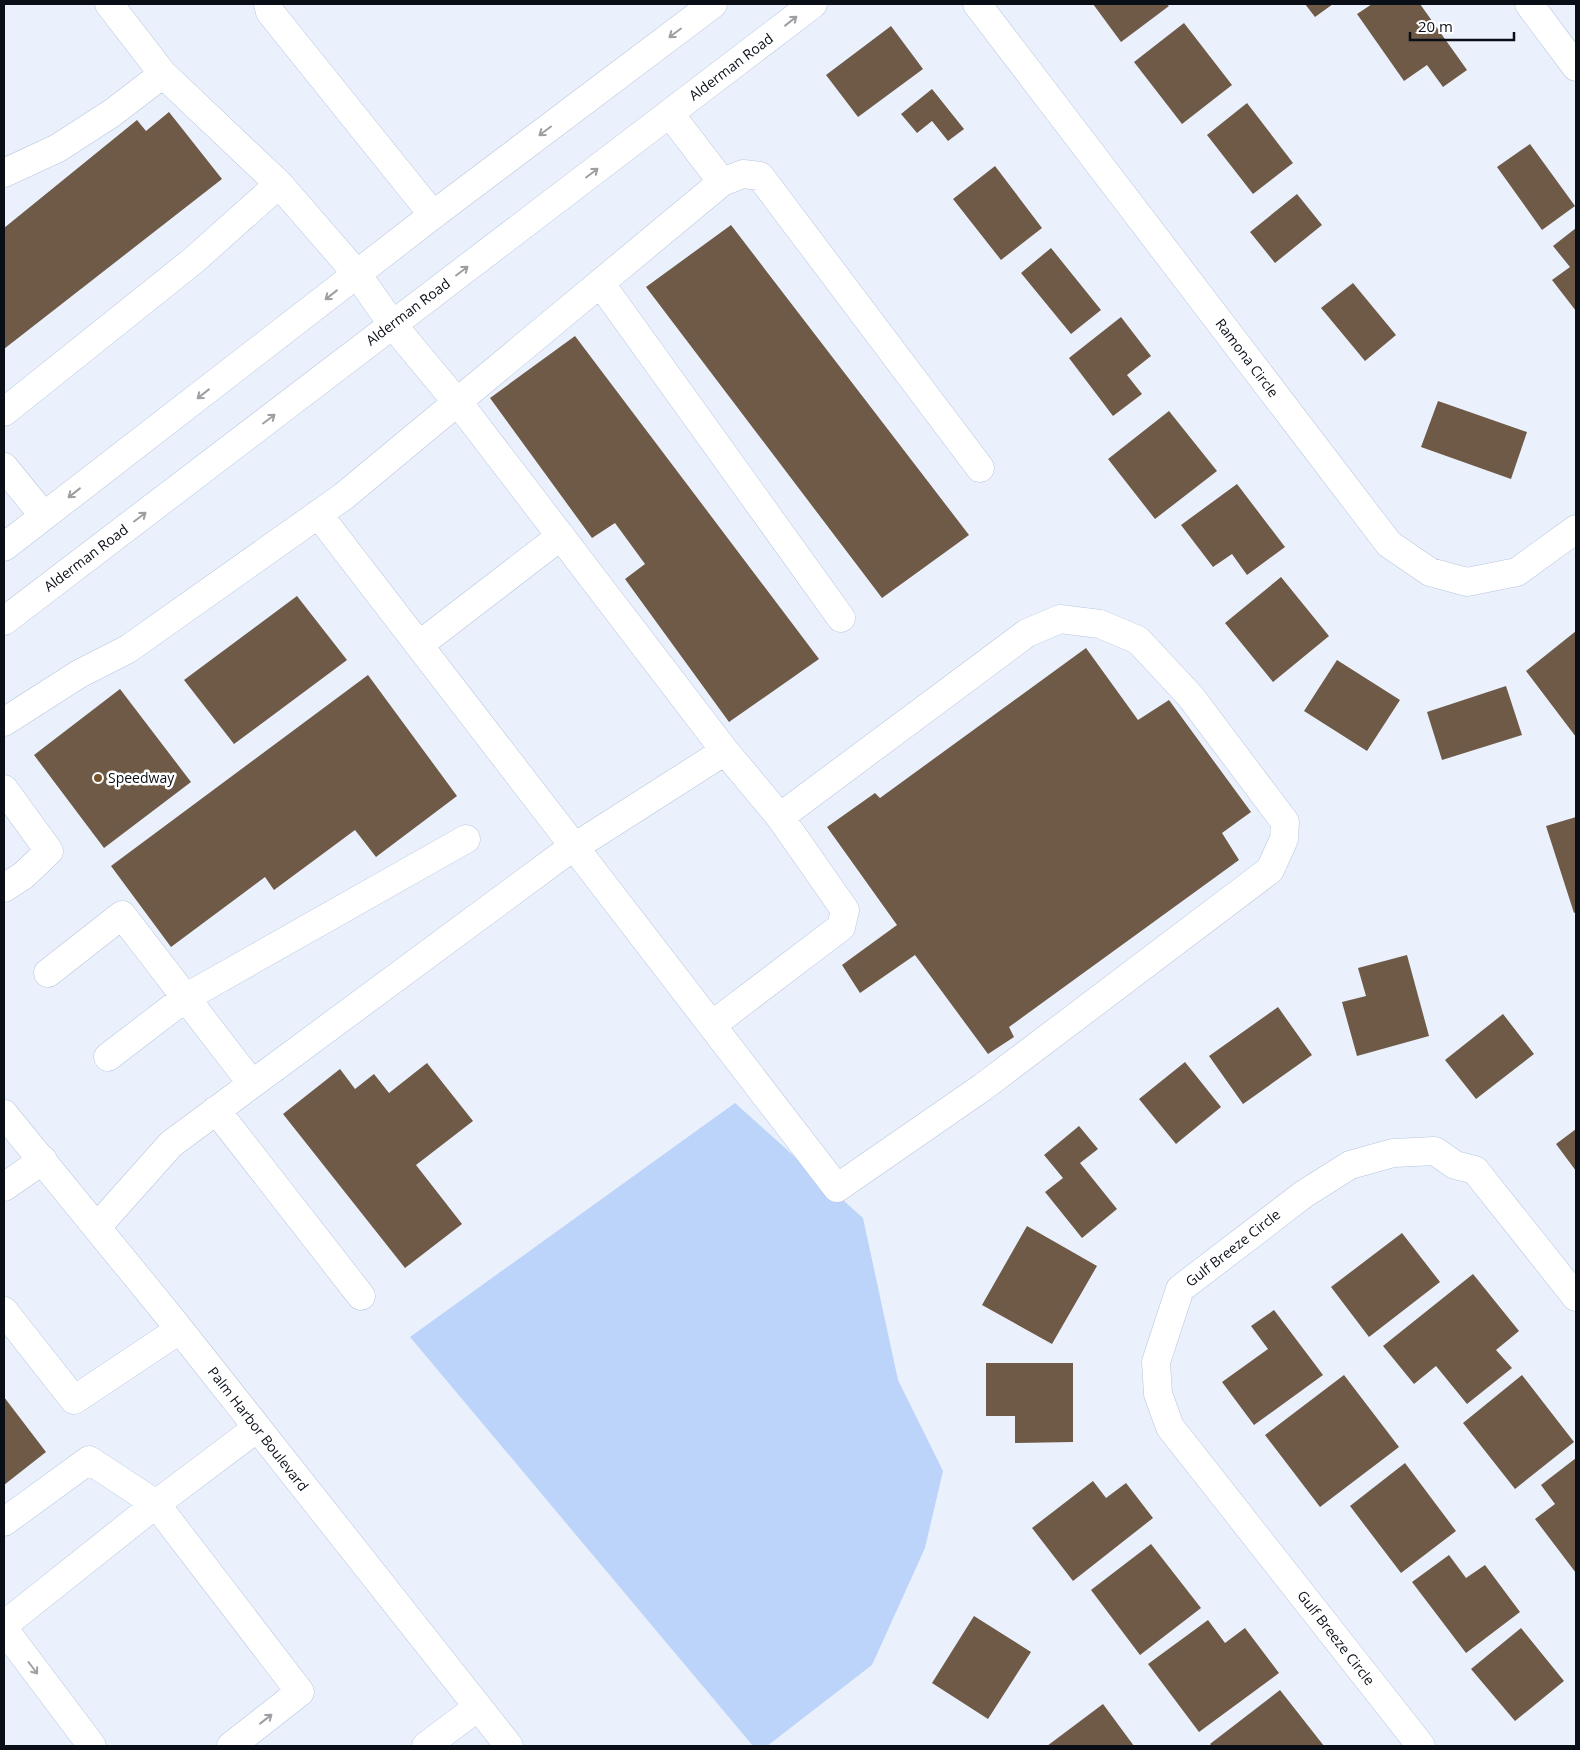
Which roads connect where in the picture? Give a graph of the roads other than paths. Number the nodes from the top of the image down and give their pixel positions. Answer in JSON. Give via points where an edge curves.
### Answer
{"nodes":[{"id":1,"x":109,"y":4,"type":"edge"},
{"id":2,"x":268,"y":4,"type":"edge"},
{"id":3,"x":714,"y":4,"type":"edge"},
{"id":4,"x":813,"y":4,"type":"edge"},
{"id":5,"x":977,"y":4,"type":"edge"},
{"id":6,"x":1528,"y":4,"type":"edge"},
{"id":7,"x":1576,"y":67,"type":"edge"},
{"id":8,"x":163,"y":74,"type":"junction"},
{"id":9,"x":670,"y":114,"type":"junction"},
{"id":10,"x":4,"y":173,"type":"edge"},
{"id":11,"x":722,"y":182,"type":"junction"},
{"id":12,"x":279,"y":184,"type":"junction"},
{"id":13,"x":433,"y":215,"type":"junction"},
{"id":14,"x":357,"y":274,"type":"junction"},
{"id":15,"x":600,"y":284,"type":"junction"},
{"id":16,"x":392,"y":324,"type":"junction"},
{"id":17,"x":457,"y":403,"type":"junction"},
{"id":18,"x":4,"y":412,"type":"edge"},
{"id":19,"x":4,"y":467,"type":"edge"},
{"id":20,"x":980,"y":468,"type":"dead end"},
{"id":21,"x":318,"y":514,"type":"junction"},
{"id":22,"x":44,"y":516,"type":"junction"},
{"id":23,"x":1576,"y":529,"type":"edge"},
{"id":24,"x":561,"y":536,"type":"junction"},
{"id":25,"x":4,"y":547,"type":"edge"},
{"id":26,"x":841,"y":618,"type":"dead end"},
{"id":27,"x":4,"y":621,"type":"edge"},
{"id":28,"x":419,"y":644,"type":"junction"},
{"id":29,"x":4,"y":722,"type":"edge"},
{"id":30,"x":726,"y":751,"type":"junction"},
{"id":31,"x":4,"y":789,"type":"edge"},
{"id":32,"x":780,"y":817,"type":"junction"},
{"id":33,"x":466,"y":839,"type":"dead end"},
{"id":34,"x":575,"y":847,"type":"junction"},
{"id":35,"x":4,"y":888,"type":"edge"},
{"id":36,"x":48,"y":973,"type":"dead end"},
{"id":37,"x":185,"y":998,"type":"junction"},
{"id":38,"x":712,"y":1025,"type":"junction"},
{"id":39,"x":108,"y":1057,"type":"dead end"},
{"id":40,"x":252,"y":1084,"type":"junction"},
{"id":41,"x":216,"y":1110,"type":"junction"},
{"id":42,"x":4,"y":1114,"type":"edge"},
{"id":43,"x":43,"y":1160,"type":"junction"},
{"id":44,"x":4,"y":1187,"type":"edge"},
{"id":45,"x":97,"y":1227,"type":"junction"},
{"id":46,"x":361,"y":1296,"type":"dead end"},
{"id":47,"x":1576,"y":1297,"type":"edge"},
{"id":48,"x":4,"y":1311,"type":"edge"},
{"id":49,"x":179,"y":1330,"type":"junction"},
{"id":50,"x":257,"y":1428,"type":"junction"},
{"id":51,"x":156,"y":1504,"type":"junction"},
{"id":52,"x":4,"y":1522,"type":"edge"},
{"id":53,"x":4,"y":1625,"type":"edge"},
{"id":54,"x":4,"y":1629,"type":"edge"},
{"id":55,"x":478,"y":1707,"type":"junction"},
{"id":56,"x":92,"y":1746,"type":"edge"},
{"id":57,"x":231,"y":1746,"type":"edge"},
{"id":58,"x":426,"y":1746,"type":"edge"},
{"id":59,"x":509,"y":1746,"type":"edge"},
{"id":60,"x":1422,"y":1746,"type":"edge"}],
"edges":[{"from":1,"to":8,"type":"main road"},
{"from":2,"to":13,"type":"main road","via":[[270,12]]},
{"from":3,"to":13,"type":"main road","one_way":true},
{"from":9,"to":4,"type":"main road","name":"Alderman Road","one_way":true},
{"from":5,"to":23,"type":"main road","name":"Ramona Circle","via":[[1389,544],[1430,572],[1466,582],[1517,572]]},
{"from":6,"to":7,"type":"main road"},
{"from":8,"to":10,"type":"main road","via":[[58,148]]},
{"from":8,"to":12,"type":"main road"},
{"from":9,"to":11,"type":"main road"},
{"from":16,"to":9,"type":"main road","name":"Alderman Road","one_way":true},
{"from":11,"to":15,"type":"main road"},
{"from":11,"to":20,"type":"main road","via":[[743,174],[760,176]]},
{"from":12,"to":14,"type":"main road"},
{"from":12,"to":18,"type":"main road","via":[[194,260]]},
{"from":13,"to":14,"type":"main road"},
{"from":14,"to":16,"type":"main road"},
{"from":14,"to":22,"type":"main road","one_way":true},
{"from":15,"to":17,"type":"main road"},
{"from":15,"to":26,"type":"main road"},
{"from":16,"to":17,"type":"main road"},
{"from":27,"to":16,"type":"main road","name":"Alderman Road","one_way":true},
{"from":17,"to":21,"type":"main road"},
{"from":17,"to":24,"type":"main road"},
{"from":19,"to":22,"type":"main road"},
{"from":21,"to":28,"type":"main road"},
{"from":21,"to":29,"type":"main road","via":[[128,649],[79,674]]},
{"from":22,"to":25,"type":"main road"},
{"from":24,"to":28,"type":"main road"},
{"from":24,"to":30,"type":"main road"},
{"from":28,"to":34,"type":"main road"},
{"from":30,"to":32,"type":"main road"},
{"from":30,"to":34,"type":"main road"},
{"from":31,"to":35,"type":"main road","via":[[49,851],[24,875]]},
{"from":32,"to":38,"type":"main road","via":[[845,910],[841,926]]},
{"from":32,"to":38,"type":"main road","via":[[1027,634],[1060,619],[1100,624],[1138,640],[1191,697],[1285,822],[1284,839],[1270,870],[983,1088],[837,1188]]},
{"from":33,"to":37,"type":"main road"},
{"from":34,"to":38,"type":"main road"},
{"from":34,"to":40,"type":"main road"},
{"from":36,"to":37,"type":"main road","via":[[122,915]]},
{"from":37,"to":39,"type":"main road"},
{"from":37,"to":40,"type":"main road"},
{"from":40,"to":41,"type":"main road"},
{"from":41,"to":45,"type":"main road","via":[[171,1144]]},
{"from":41,"to":46,"type":"main road"},
{"from":42,"to":43,"type":"main road","name":"Palm Harbor Boulevard"},
{"from":43,"to":44,"type":"main road"},
{"from":43,"to":45,"type":"main road","name":"Palm Harbor Boulevard"},
{"from":45,"to":49,"type":"main road","name":"Palm Harbor Boulevard"},
{"from":47,"to":60,"type":"main road","name":"Gulf Breeze Circle","via":[[1475,1170],[1455,1165],[1435,1151],[1392,1153],[1350,1165],[1304,1194],[1180,1289],[1156,1362],[1158,1394],[1170,1427]]},
{"from":48,"to":49,"type":"main road","via":[[74,1400]]},
{"from":49,"to":50,"type":"main road","name":"Palm Harbor Boulevard"},
{"from":50,"to":51,"type":"main road"},
{"from":50,"to":55,"type":"main road","name":"Palm Harbor Boulevard"},
{"from":51,"to":52,"type":"main road","via":[[89,1460]]},
{"from":51,"to":53,"type":"main road"},
{"from":57,"to":51,"type":"main road","one_way":true,"via":[[300,1692]]},
{"from":54,"to":56,"type":"main road","one_way":true},
{"from":55,"to":58,"type":"main road"},
{"from":55,"to":59,"type":"main road","name":"Palm Harbor Boulevard"}]}
